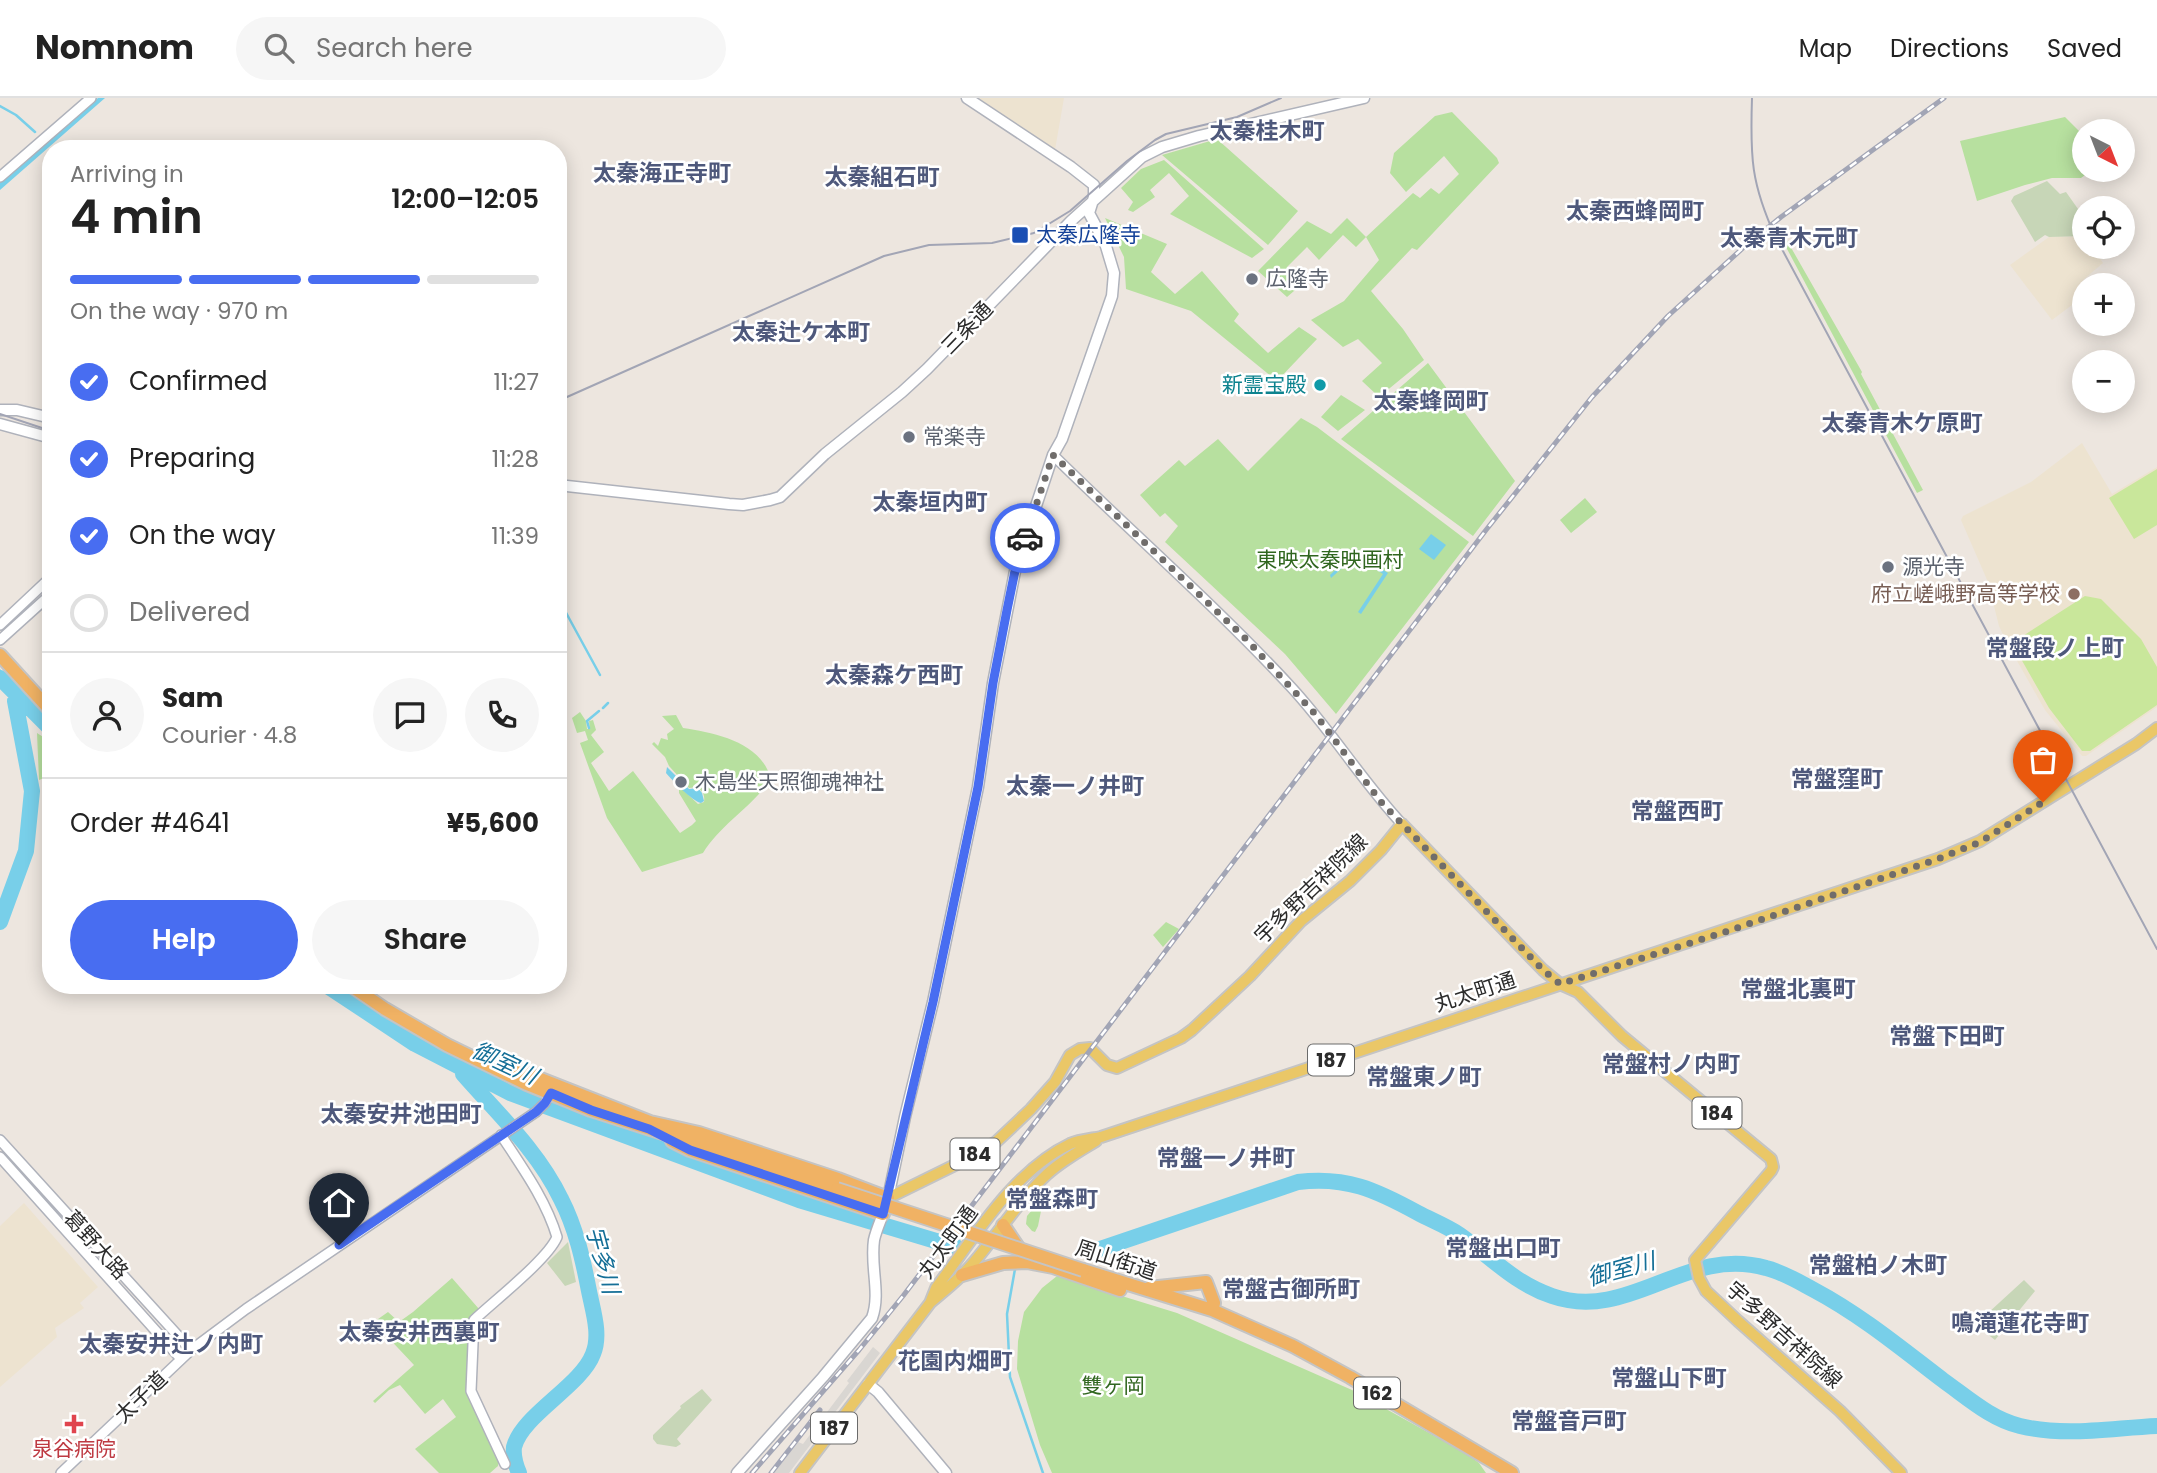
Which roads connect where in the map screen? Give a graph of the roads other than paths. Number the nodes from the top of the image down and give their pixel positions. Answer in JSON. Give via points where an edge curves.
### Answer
{"nodes":[{"id":1,"x":90,"y":98,"type":"edge"},
{"id":2,"x":967,"y":98,"type":"edge"},
{"id":3,"x":1364,"y":98,"type":"edge"},
{"id":4,"x":42,"y":140,"type":"edge"},
{"id":5,"x":42,"y":140,"type":"edge"},
{"id":6,"x":0,"y":177,"type":"edge"},
{"id":7,"x":1091,"y":202,"type":"junction"},
{"id":8,"x":0,"y":410,"type":"edge"},
{"id":9,"x":42,"y":416,"type":"edge"},
{"id":10,"x":0,"y":424,"type":"edge"},
{"id":11,"x":42,"y":436,"type":"edge"},
{"id":12,"x":1053,"y":455,"type":"junction"},
{"id":13,"x":567,"y":486,"type":"edge"},
{"id":14,"x":42,"y":585,"type":"edge"},
{"id":15,"x":42,"y":601,"type":"edge"},
{"id":16,"x":0,"y":625,"type":"edge"},
{"id":17,"x":0,"y":640,"type":"edge"},
{"id":18,"x":0,"y":647,"type":"edge"},
{"id":19,"x":0,"y":655,"type":"edge"},
{"id":20,"x":42,"y":693,"type":"edge"},
{"id":21,"x":42,"y":701,"type":"edge"},
{"id":22,"x":2157,"y":728,"type":"edge"},
{"id":23,"x":1402,"y":824,"type":"junction"},
{"id":24,"x":1560,"y":984,"type":"junction"},
{"id":25,"x":363,"y":994,"type":"edge"},
{"id":26,"x":376,"y":994,"type":"edge"},
{"id":27,"x":550,"y":1094,"type":"junction"},
{"id":28,"x":650,"y":1126,"type":"junction"},
{"id":29,"x":505,"y":1133,"type":"junction"},
{"id":30,"x":1101,"y":1137,"type":"junction"},
{"id":31,"x":0,"y":1140,"type":"edge"},
{"id":32,"x":0,"y":1157,"type":"edge"},
{"id":33,"x":888,"y":1198,"type":"junction"},
{"id":34,"x":1002,"y":1202,"type":"junction"},
{"id":35,"x":882,"y":1216,"type":"junction"},
{"id":36,"x":1003,"y":1225,"type":"junction"},
{"id":37,"x":1036,"y":1264,"type":"junction"},
{"id":38,"x":962,"y":1275,"type":"junction"},
{"id":39,"x":943,"y":1279,"type":"junction"},
{"id":40,"x":1142,"y":1289,"type":"junction"},
{"id":41,"x":930,"y":1303,"type":"junction"},
{"id":42,"x":1212,"y":1310,"type":"junction"},
{"id":43,"x":191,"y":1350,"type":"junction"},
{"id":44,"x":181,"y":1359,"type":"junction"},
{"id":45,"x":868,"y":1384,"type":"junction"},
{"id":46,"x":505,"y":1464,"type":"dead end"},
{"id":47,"x":61,"y":1473,"type":"edge"},
{"id":48,"x":737,"y":1473,"type":"edge"},
{"id":49,"x":800,"y":1473,"type":"edge"},
{"id":50,"x":946,"y":1473,"type":"edge"},
{"id":51,"x":1512,"y":1473,"type":"edge"},
{"id":52,"x":1901,"y":1473,"type":"edge"}],
"edges":[{"from":1,"to":4,"type":"street"},
{"from":2,"to":7,"type":"main road","via":[[1094,185]]},
{"from":3,"to":7,"type":"main road","name":"三条通","via":[[1162,147],[1138,160]]},
{"from":5,"to":6,"type":"street"},
{"from":7,"to":12,"type":"main road","via":[[1089,213],[1114,272],[1112,296]]},
{"from":7,"to":13,"type":"main road","name":"三条通","via":[[927,369],[780,496],[743,505]]},
{"from":8,"to":9,"type":"main road"},
{"from":10,"to":11,"type":"main road"},
{"from":12,"to":23,"type":"street","via":[[1248,641],[1316,715]]},
{"from":12,"to":33,"type":"main road","via":[[1016,566],[978,787]]},
{"from":14,"to":16,"type":"street"},
{"from":15,"to":17,"type":"street"},
{"from":18,"to":20,"type":"highway"},
{"from":19,"to":21,"type":"highway"},
{"from":22,"to":24,"type":"main road","name":"丸太町通","number":"187","via":[[2003,828],[1956,852]]},
{"from":23,"to":24,"type":"main road","name":"宇多野吉祥院線","number":"184"},
{"from":23,"to":33,"type":"main road","name":"宇多野吉祥院線","number":"184","via":[[1350,881],[1301,921],[1192,1030],[1112,1068],[1090,1048],[1075,1051],[1055,1082],[996,1142]]},
{"from":24,"to":30,"type":"main road","name":"丸太町通","number":"187"},
{"from":24,"to":52,"type":"main road","name":"宇多野吉祥院線","number":"184","via":[[1578,992],[1622,1036],[1771,1159],[1771,1171],[1695,1260],[1698,1276],[1706,1291]]},
{"from":25,"to":27,"type":"highway","name":"周山街道","number":"162","via":[[447,1045]]},
{"from":26,"to":27,"type":"highway","name":"周山街道","number":"162"},
{"from":27,"to":28,"type":"highway","name":"周山街道","number":"162"},
{"from":27,"to":29,"type":"street","name":"太子道","via":[[538,1111]]},
{"from":28,"to":33,"type":"highway","via":[[676,1126]]},
{"from":28,"to":35,"type":"highway","via":[[690,1150]]},
{"from":28,"to":40,"type":"highway","name":"周山街道","number":"162","bridge":true},
{"from":29,"to":43,"type":"street","name":"太子道"},
{"from":29,"to":46,"type":"street","via":[[557,1237],[540,1260],[474,1320],[471,1391]]},
{"from":30,"to":34,"type":"main road","name":"丸太町通","number":"187","via":[[1072,1143],[1036,1166]]},
{"from":30,"to":36,"type":"main road","name":"丸太町通","number":"187","via":[[1043,1177]]},
{"from":31,"to":43,"type":"street","name":"葛野大路"},
{"from":32,"to":44,"type":"street","name":"葛野大路"},
{"from":33,"to":35,"type":"main road"},
{"from":34,"to":36,"type":"main road"},
{"from":34,"to":39,"type":"main road","name":"丸太町通","number":"187"},
{"from":35,"to":48,"type":"main road","via":[[874,1251],[872,1318]]},
{"from":36,"to":37,"type":"highway","via":[[1020,1252]]},
{"from":36,"to":38,"type":"main road","name":"丸太町通","number":"187"},
{"from":36,"to":39,"type":"main road","via":[[993,1228],[973,1254]]},
{"from":37,"to":38,"type":"highway","via":[[1003,1263]]},
{"from":37,"to":42,"type":"highway","via":[[1179,1309]]},
{"from":38,"to":41,"type":"main road","name":"丸太町通","number":"187"},
{"from":39,"to":41,"type":"main road","name":"丸太町通","number":"187"},
{"from":40,"to":42,"type":"highway","name":"周山街道","number":"162"},
{"from":40,"to":42,"type":"highway","via":[[1206,1282]]},
{"from":41,"to":45,"type":"main road","name":"丸太町通","number":"187"},
{"from":42,"to":51,"type":"highway","name":"周山街道","number":"162","via":[[1293,1346]]},
{"from":43,"to":44,"type":"street","name":"太子道"},
{"from":44,"to":47,"type":"street","name":"太子道"},
{"from":45,"to":49,"type":"main road","name":"丸太町通","number":"187"},
{"from":45,"to":50,"type":"main road"}]}
